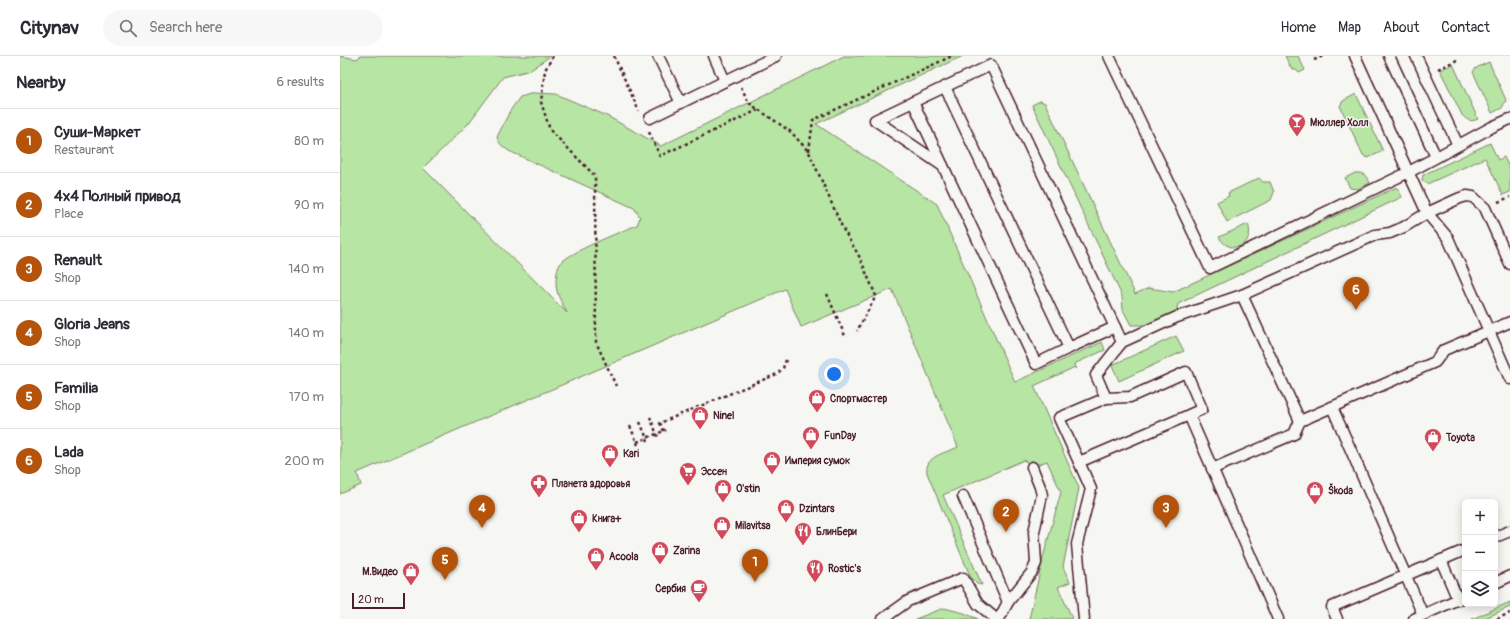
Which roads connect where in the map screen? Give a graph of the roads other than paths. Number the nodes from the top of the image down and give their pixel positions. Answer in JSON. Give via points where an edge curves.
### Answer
{"nodes":[{"id":1,"x":658,"y":56,"type":"edge"},
{"id":2,"x":714,"y":56,"type":"edge"},
{"id":3,"x":776,"y":56,"type":"edge"},
{"id":4,"x":1109,"y":56,"type":"edge"},
{"id":5,"x":1355,"y":56,"type":"edge"},
{"id":6,"x":1389,"y":56,"type":"edge"},
{"id":7,"x":1416,"y":56,"type":"edge"},
{"id":8,"x":725,"y":81,"type":"junction"},
{"id":9,"x":945,"y":87,"type":"junction"},
{"id":10,"x":913,"y":102,"type":"junction"},
{"id":11,"x":681,"y":103,"type":"junction"},
{"id":12,"x":650,"y":118,"type":"dead end"},
{"id":13,"x":1510,"y":119,"type":"edge"},
{"id":14,"x":1458,"y":145,"type":"junction"},
{"id":15,"x":1436,"y":157,"type":"junction"},
{"id":16,"x":943,"y":166,"type":"junction"},
{"id":17,"x":1409,"y":172,"type":"junction"},
{"id":18,"x":1427,"y":213,"type":"junction"},
{"id":19,"x":1510,"y":264,"type":"edge"},
{"id":20,"x":1242,"y":295,"type":"junction"},
{"id":21,"x":1510,"y":322,"type":"edge"},
{"id":22,"x":1115,"y":327,"type":"junction"},
{"id":23,"x":1489,"y":332,"type":"junction"},
{"id":24,"x":1122,"y":342,"type":"junction"},
{"id":25,"x":1069,"y":348,"type":"junction"},
{"id":26,"x":1510,"y":379,"type":"edge"},
{"id":27,"x":1106,"y":398,"type":"junction"},
{"id":28,"x":1332,"y":407,"type":"junction"},
{"id":29,"x":1189,"y":415,"type":"junction"},
{"id":30,"x":1300,"y":421,"type":"junction"},
{"id":31,"x":1079,"y":462,"type":"junction"},
{"id":32,"x":1032,"y":467,"type":"dead end"},
{"id":33,"x":1212,"y":469,"type":"junction"},
{"id":34,"x":963,"y":496,"type":"dead end"},
{"id":35,"x":1510,"y":531,"type":"edge"},
{"id":36,"x":1498,"y":536,"type":"edge"},
{"id":37,"x":1462,"y":551,"type":"edge"},
{"id":38,"x":1441,"y":560,"type":"junction"},
{"id":39,"x":1405,"y":575,"type":"junction"},
{"id":40,"x":1510,"y":576,"type":"edge"},
{"id":41,"x":1498,"y":582,"type":"edge"},
{"id":42,"x":1461,"y":598,"type":"edge"},
{"id":43,"x":1008,"y":602,"type":"junction"},
{"id":44,"x":1418,"y":617,"type":"edge"},
{"id":45,"x":883,"y":619,"type":"edge"},
{"id":46,"x":998,"y":619,"type":"edge"},
{"id":47,"x":1084,"y":619,"type":"edge"},
{"id":48,"x":1278,"y":619,"type":"edge"},
{"id":49,"x":1337,"y":619,"type":"edge"}],
"edges":[{"from":1,"to":11,"type":"lane"},
{"from":2,"to":8,"type":"lane"},
{"from":3,"to":8,"type":"lane"},
{"from":4,"to":17,"type":"lane","via":[[1210,268]]},
{"from":5,"to":17,"type":"lane"},
{"from":6,"to":15,"type":"lane"},
{"from":7,"to":14,"type":"lane"},
{"from":8,"to":11,"type":"lane"},
{"from":9,"to":10,"type":"lane"},
{"from":9,"to":22,"type":"lane","via":[[991,65]]},
{"from":9,"to":25,"type":"lane"},
{"from":10,"to":16,"type":"lane"},
{"from":10,"to":16,"type":"lane","via":[[875,120]]},
{"from":11,"to":12,"type":"lane"},
{"from":13,"to":14,"type":"lane"},
{"from":14,"to":15,"type":"lane"},
{"from":15,"to":17,"type":"lane"},
{"from":16,"to":25,"type":"lane","via":[[1036,364]]},
{"from":17,"to":18,"type":"lane"},
{"from":18,"to":19,"type":"lane","via":[[1460,198],[1473,197],[1485,208]]},
{"from":18,"to":20,"type":"lane","via":[[1404,227],[1390,233],[1374,235]]},
{"from":18,"to":23,"type":"lane","via":[[1448,238]]},
{"from":20,"to":24,"type":"lane","via":[[1177,317]]},
{"from":20,"to":30,"type":"lane"},
{"from":21,"to":23,"type":"lane"},
{"from":22,"to":24,"type":"lane"},
{"from":22,"to":25,"type":"lane"},
{"from":23,"to":26,"type":"lane"},
{"from":23,"to":28,"type":"lane","via":[[1444,350],[1435,362]]},
{"from":24,"to":27,"type":"lane","via":[[1096,375]]},
{"from":27,"to":29,"type":"lane","via":[[1130,397],[1186,372],[1202,409]]},
{"from":27,"to":31,"type":"lane","via":[[1059,418]]},
{"from":28,"to":30,"type":"lane"},
{"from":28,"to":39,"type":"lane"},
{"from":29,"to":31,"type":"lane"},
{"from":29,"to":33,"type":"lane"},
{"from":30,"to":33,"type":"lane","via":[[1294,434]]},
{"from":31,"to":47,"type":"lane","via":[[1091,490],[1076,544]]},
{"from":32,"to":43,"type":"lane","via":[[1042,495],[1034,532],[1036,563]]},
{"from":33,"to":48,"type":"lane"},
{"from":34,"to":43,"type":"lane"},
{"from":35,"to":36,"type":"lane"},
{"from":37,"to":38,"type":"lane"},
{"from":38,"to":39,"type":"lane"},
{"from":38,"to":42,"type":"lane"},
{"from":39,"to":44,"type":"lane"},
{"from":39,"to":49,"type":"lane","via":[[1332,606]]},
{"from":40,"to":41,"type":"lane"},
{"from":42,"to":44,"type":"lane"},
{"from":43,"to":46,"type":"lane"},
{"from":45,"to":46,"type":"lane","via":[[908,601],[963,578],[978,604]]}]}
